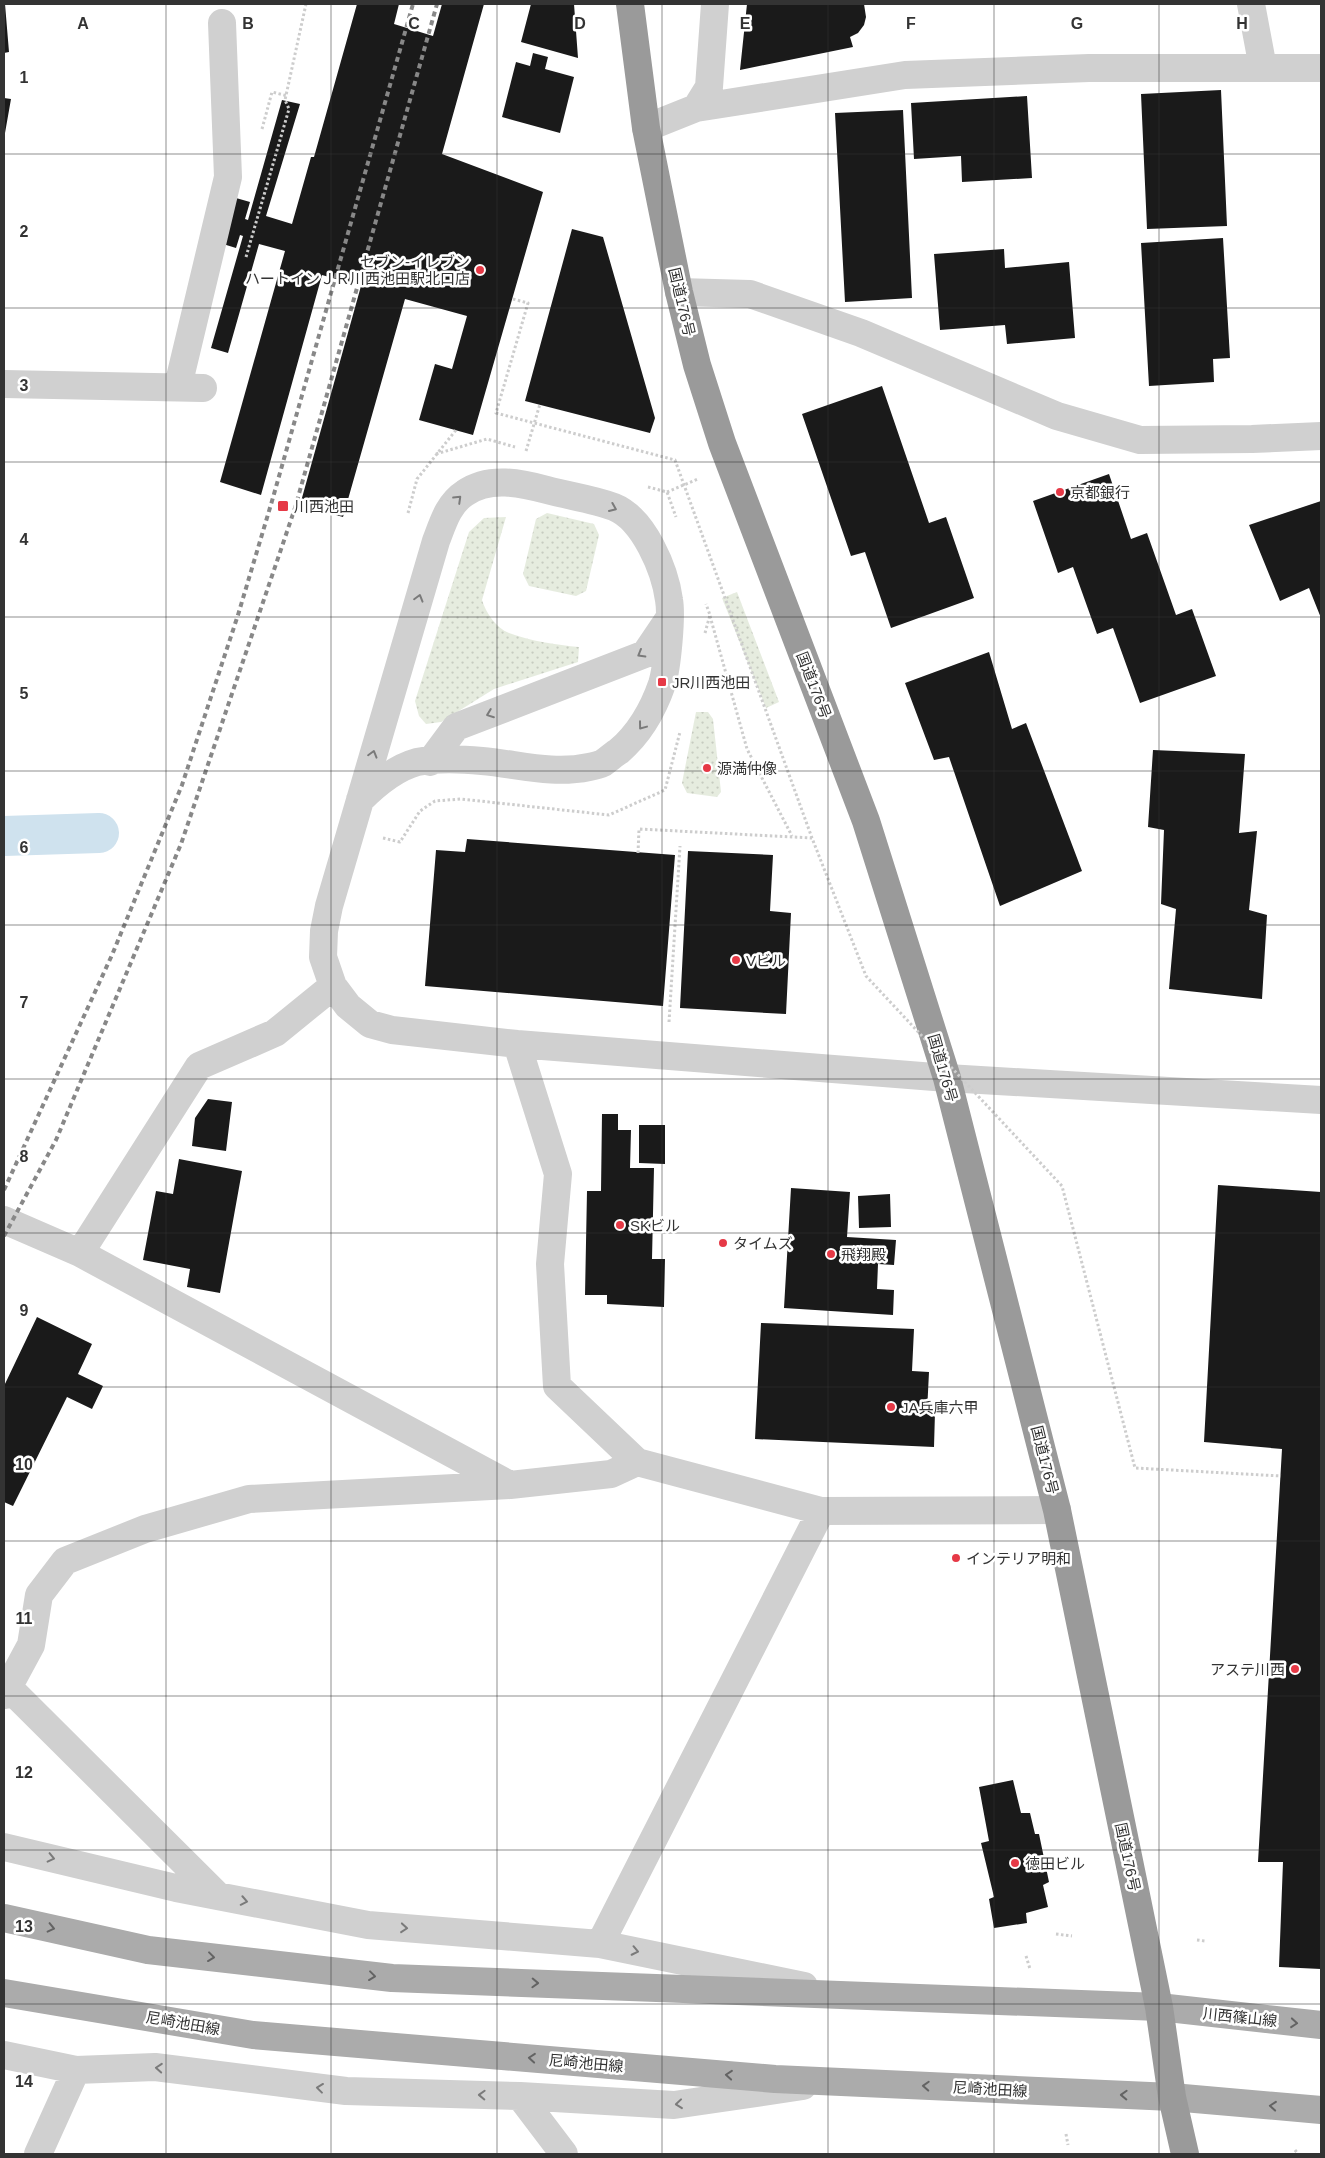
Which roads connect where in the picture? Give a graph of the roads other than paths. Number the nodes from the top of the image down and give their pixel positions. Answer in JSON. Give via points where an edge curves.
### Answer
{"nodes":[{"id":1,"x":630,"y":4,"type":"edge"},
{"id":2,"x":715,"y":4,"type":"edge"},
{"id":3,"x":1251,"y":4,"type":"edge"},
{"id":4,"x":222,"y":23,"type":"dead end"},
{"id":5,"x":1263,"y":68,"type":"junction"},
{"id":6,"x":1321,"y":68,"type":"edge"},
{"id":7,"x":696,"y":108,"type":"junction"},
{"id":8,"x":646,"y":128,"type":"junction"},
{"id":9,"x":679,"y":292,"type":"junction"},
{"id":10,"x":4,"y":384,"type":"edge"},
{"id":11,"x":1321,"y":436,"type":"edge"},
{"id":12,"x":670,"y":617,"type":"junction"},
{"id":13,"x":430,"y":762,"type":"junction"},
{"id":14,"x":360,"y":800,"type":"junction"},
{"id":15,"x":333,"y":986,"type":"junction"},
{"id":16,"x":517,"y":1044,"type":"junction"},
{"id":17,"x":947,"y":1078,"type":"junction"},
{"id":18,"x":1321,"y":1100,"type":"edge"},
{"id":19,"x":4,"y":1220,"type":"edge"},
{"id":20,"x":80,"y":1253,"type":"junction"},
{"id":21,"x":637,"y":1462,"type":"junction"},
{"id":22,"x":510,"y":1485,"type":"junction"},
{"id":23,"x":1057,"y":1510,"type":"junction"},
{"id":24,"x":821,"y":1511,"type":"junction"},
{"id":25,"x":6,"y":1691,"type":"edge"},
{"id":26,"x":4,"y":1847,"type":"edge"},
{"id":27,"x":218,"y":1896,"type":"junction"},
{"id":28,"x":4,"y":1918,"type":"edge"},
{"id":29,"x":600,"y":1944,"type":"junction"},
{"id":30,"x":4,"y":1993,"type":"edge"},
{"id":31,"x":845,"y":1994,"type":"junction"},
{"id":32,"x":1159,"y":2008,"type":"junction"},
{"id":33,"x":1321,"y":2025,"type":"edge"},
{"id":34,"x":4,"y":2055,"type":"edge"},
{"id":35,"x":76,"y":2070,"type":"junction"},
{"id":36,"x":831,"y":2082,"type":"junction"},
{"id":37,"x":520,"y":2096,"type":"junction"},
{"id":38,"x":1172,"y":2097,"type":"junction"},
{"id":39,"x":1321,"y":2110,"type":"edge"},
{"id":40,"x":38,"y":2154,"type":"edge"},
{"id":41,"x":564,"y":2154,"type":"edge"},
{"id":42,"x":1185,"y":2154,"type":"edge"}],
"edges":[{"from":1,"to":8,"type":"highway","name":"国道176号"},
{"from":2,"to":7,"type":"street","via":[[709,86]]},
{"from":3,"to":5,"type":"street"},
{"from":4,"to":10,"type":"street","via":[[228,177],[191,387]]},
{"from":5,"to":6,"type":"street"},
{"from":5,"to":7,"type":"street","via":[[1089,68],[905,76]]},
{"from":7,"to":8,"type":"street"},
{"from":8,"to":9,"type":"highway","name":"国道176号"},
{"from":9,"to":11,"type":"street","via":[[750,294],[861,333],[1057,416],[1140,440]]},
{"from":9,"to":17,"type":"highway","name":"国道176号","via":[[697,365],[722,443],[866,821]]},
{"from":12,"to":13,"type":"street","one_way":true,"via":[[645,654],[456,727]]},
{"from":12,"to":13,"type":"street","one_way":true,"via":[[662,682],[646,721],[628,743],[602,764],[572,770],[525,768],[483,761]]},
{"from":14,"to":12,"type":"street","one_way":true,"via":[[436,541],[448,509],[464,493],[482,484],[523,484],[615,507],[635,523],[653,548],[669,599]]},
{"from":13,"to":14,"type":"street","via":[[416,762],[392,774]]},
{"from":14,"to":15,"type":"street","via":[[324,931],[323,957]]},
{"from":15,"to":16,"type":"street","via":[[348,1006],[370,1024],[392,1030]]},
{"from":15,"to":20,"type":"street","via":[[275,1033],[199,1066]]},
{"from":16,"to":17,"type":"street"},
{"from":16,"to":21,"type":"street","via":[[558,1174],[550,1264],[557,1386]]},
{"from":17,"to":18,"type":"street"},
{"from":17,"to":23,"type":"highway","name":"国道176号"},
{"from":19,"to":20,"type":"street"},
{"from":20,"to":22,"type":"street"},
{"from":21,"to":22,"type":"street","via":[[611,1474]]},
{"from":21,"to":24,"type":"street"},
{"from":22,"to":25,"type":"street","via":[[249,1499],[145,1529],[82,1554],[65,1561],[39,1594],[31,1645]]},
{"from":23,"to":24,"type":"street"},
{"from":23,"to":32,"type":"highway","name":"国道176号"},
{"from":24,"to":29,"type":"street"},
{"from":25,"to":27,"type":"street"},
{"from":26,"to":27,"type":"street","one_way":true},
{"from":27,"to":29,"type":"street","one_way":true,"via":[[368,1925]]},
{"from":28,"to":31,"type":"main road","one_way":true,"via":[[148,1950],[392,1978]]},
{"from":29,"to":31,"type":"street","one_way":true},
{"from":36,"to":30,"type":"main road","name":"尼崎池田線","one_way":true,"via":[[253,2035]]},
{"from":31,"to":32,"type":"main road"},
{"from":32,"to":33,"type":"main road","name":"川西篠山線","one_way":true},
{"from":32,"to":38,"type":"highway","name":"国道176号"},
{"from":34,"to":35,"type":"street"},
{"from":37,"to":35,"type":"street","one_way":true,"via":[[346,2091],[155,2067]]},
{"from":35,"to":40,"type":"street"},
{"from":36,"to":37,"type":"street","one_way":true,"via":[[674,2105]]},
{"from":38,"to":36,"type":"main road","name":"尼崎池田線","one_way":true},
{"from":37,"to":41,"type":"street"},
{"from":39,"to":38,"type":"main road","one_way":true},
{"from":38,"to":42,"type":"highway","name":"国道176号"}]}
